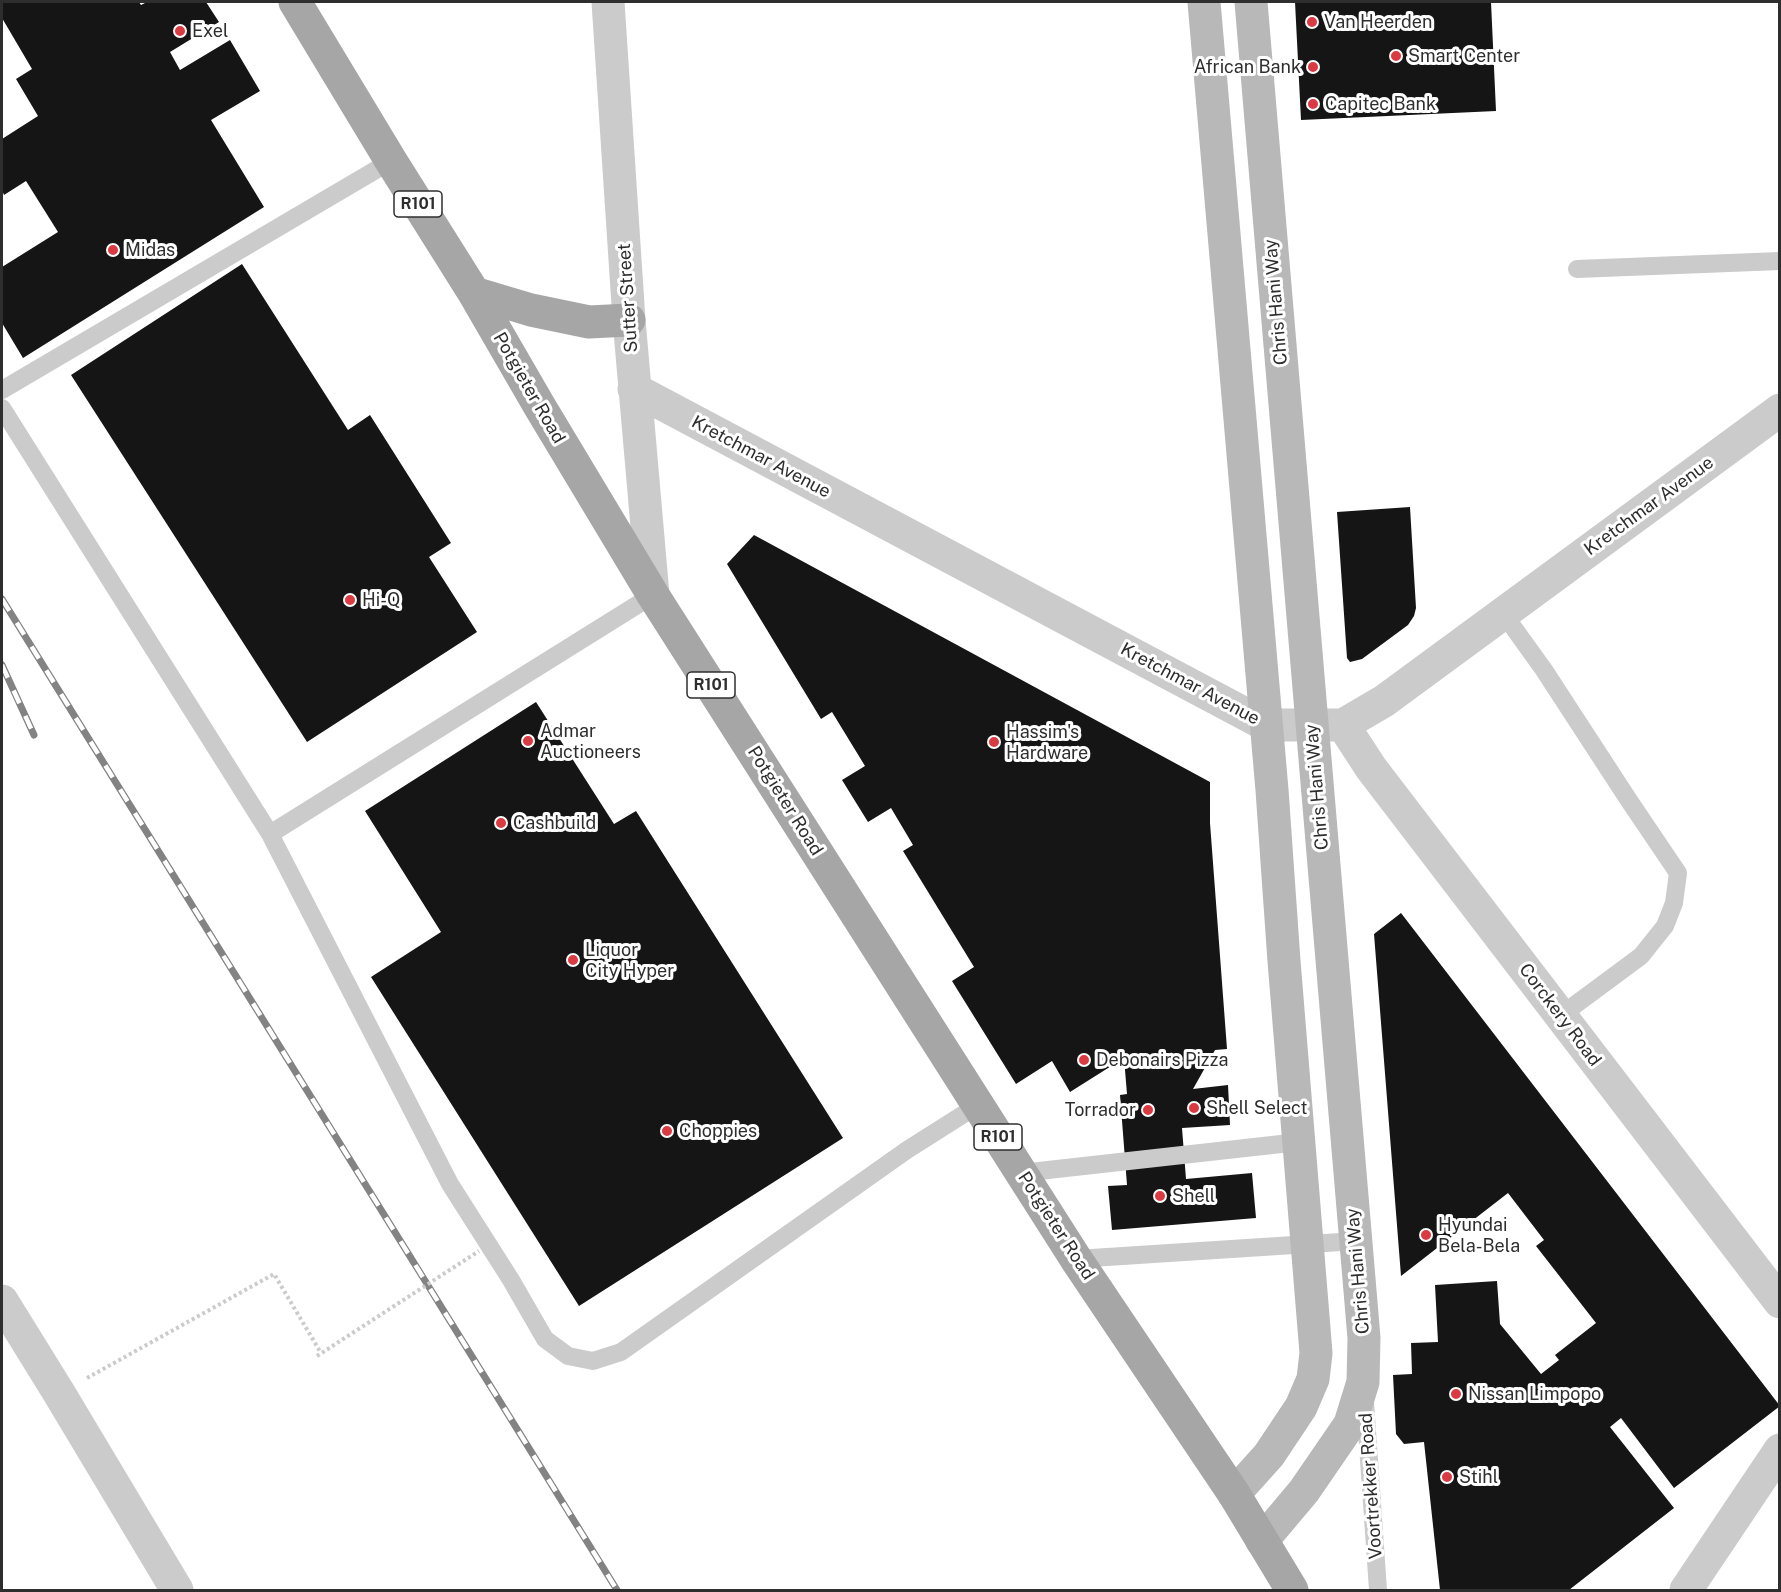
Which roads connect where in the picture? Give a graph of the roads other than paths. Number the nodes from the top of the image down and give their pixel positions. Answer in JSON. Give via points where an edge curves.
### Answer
{"nodes":[{"id":1,"x":295,"y":2,"type":"edge"},
{"id":2,"x":608,"y":2,"type":"edge"},
{"id":3,"x":1204,"y":2,"type":"edge"},
{"id":4,"x":1251,"y":2,"type":"edge"},
{"id":5,"x":391,"y":161,"type":"junction"},
{"id":6,"x":1779,"y":261,"type":"edge"},
{"id":7,"x":1577,"y":269,"type":"dead end"},
{"id":8,"x":474,"y":293,"type":"junction"},
{"id":9,"x":629,"y":320,"type":"junction"},
{"id":10,"x":634,"y":389,"type":"junction"},
{"id":11,"x":2,"y":390,"type":"edge"},
{"id":12,"x":2,"y":408,"type":"edge"},
{"id":13,"x":1779,"y":410,"type":"edge"},
{"id":14,"x":1293,"y":498,"type":"junction"},
{"id":15,"x":1247,"y":501,"type":"junction"},
{"id":16,"x":653,"y":595,"type":"junction"},
{"id":17,"x":1503,"y":613,"type":"junction"},
{"id":18,"x":1266,"y":725,"type":"junction"},
{"id":19,"x":1328,"y":725,"type":"junction"},
{"id":20,"x":270,"y":834,"type":"junction"},
{"id":21,"x":1331,"y":958,"type":"junction"},
{"id":22,"x":1284,"y":961,"type":"junction"},
{"id":23,"x":1560,"y":1016,"type":"junction"},
{"id":24,"x":978,"y":1105,"type":"junction"},
{"id":25,"x":1347,"y":1139,"type":"junction"},
{"id":26,"x":1299,"y":1142,"type":"junction"},
{"id":27,"x":1021,"y":1173,"type":"junction"},
{"id":28,"x":1356,"y":1241,"type":"junction"},
{"id":29,"x":1308,"y":1245,"type":"junction"},
{"id":30,"x":1076,"y":1258,"type":"junction"},
{"id":31,"x":2,"y":1301,"type":"edge"},
{"id":32,"x":1779,"y":1302,"type":"edge"},
{"id":33,"x":1363,"y":1382,"type":"junction"},
{"id":34,"x":1779,"y":1450,"type":"edge"},
{"id":35,"x":1234,"y":1494,"type":"junction"},
{"id":36,"x":1262,"y":1541,"type":"junction"},
{"id":37,"x":177,"y":1590,"type":"edge"},
{"id":38,"x":1292,"y":1590,"type":"edge"},
{"id":39,"x":1378,"y":1590,"type":"edge"},
{"id":40,"x":1686,"y":1590,"type":"edge"}],
"edges":[{"from":1,"to":5,"type":"main road","name":"Potgieter Road","number":"R101"},
{"from":2,"to":9,"type":"street","name":"Sutter Street"},
{"from":3,"to":15,"type":"main road"},
{"from":4,"to":14,"type":"main road","name":"Chris Hani Way"},
{"from":5,"to":8,"type":"main road","name":"Potgieter Road","number":"R101"},
{"from":5,"to":11,"type":"lane"},
{"from":6,"to":7,"type":"lane"},
{"from":8,"to":9,"type":"main road","via":[[589,322]]},
{"from":8,"to":16,"type":"main road","name":"Potgieter Road","number":"R101"},
{"from":9,"to":10,"type":"street","name":"Sutter Street"},
{"from":10,"to":16,"type":"street","name":"Sutter Street"},
{"from":10,"to":18,"type":"street","name":"Kretchmar Avenue"},
{"from":12,"to":20,"type":"lane"},
{"from":13,"to":17,"type":"street","name":"Kretchmar Avenue"},
{"from":14,"to":15,"type":"main road"},
{"from":14,"to":19,"type":"main road","name":"Chris Hani Way"},
{"from":15,"to":18,"type":"main road"},
{"from":16,"to":20,"type":"lane"},
{"from":16,"to":24,"type":"main road","name":"Potgieter Road","number":"R101"},
{"from":17,"to":19,"type":"street","name":"Kretchmar Avenue","via":[[1384,701]]},
{"from":17,"to":23,"type":"lane","via":[[1678,873],[1674,903],[1665,926],[1641,956]]},
{"from":18,"to":19,"type":"street","name":"Kretchmar Avenue"},
{"from":18,"to":22,"type":"main road"},
{"from":19,"to":21,"type":"main road","name":"Chris Hani Way"},
{"from":19,"to":23,"type":"street","name":"Corckery Road","via":[[1371,768]]},
{"from":20,"to":24,"type":"lane","via":[[450,1184],[545,1339],[568,1356],[593,1361],[621,1352],[907,1150]]},
{"from":21,"to":22,"type":"main road"},
{"from":21,"to":25,"type":"main road","name":"Chris Hani Way"},
{"from":22,"to":26,"type":"main road"},
{"from":23,"to":32,"type":"street","name":"Corckery Road"},
{"from":24,"to":27,"type":"main road","name":"Potgieter Road","number":"R101"},
{"from":25,"to":26,"type":"main road"},
{"from":25,"to":28,"type":"main road","name":"Chris Hani Way"},
{"from":26,"to":27,"type":"lane"},
{"from":26,"to":29,"type":"main road"},
{"from":27,"to":30,"type":"main road","name":"Potgieter Road","number":"R101"},
{"from":28,"to":29,"type":"lane"},
{"from":28,"to":33,"type":"main road","name":"Chris Hani Way","via":[[1364,1338]]},
{"from":29,"to":30,"type":"lane"},
{"from":29,"to":35,"type":"main road","via":[[1316,1353],[1313,1379],[1269,1455]]},
{"from":30,"to":35,"type":"main road","name":"Potgieter Road","number":"R101"},
{"from":31,"to":37,"type":"street"},
{"from":33,"to":36,"type":"main road","name":"Chris Hani Way","via":[[1350,1424],[1304,1491]]},
{"from":33,"to":39,"type":"lane","name":"Voortrekker Road"},
{"from":34,"to":40,"type":"street"},
{"from":35,"to":36,"type":"main road","name":"Potgieter Road","number":"R101"},
{"from":36,"to":38,"type":"main road","name":"Potgieter Road","number":"R101"}]}
